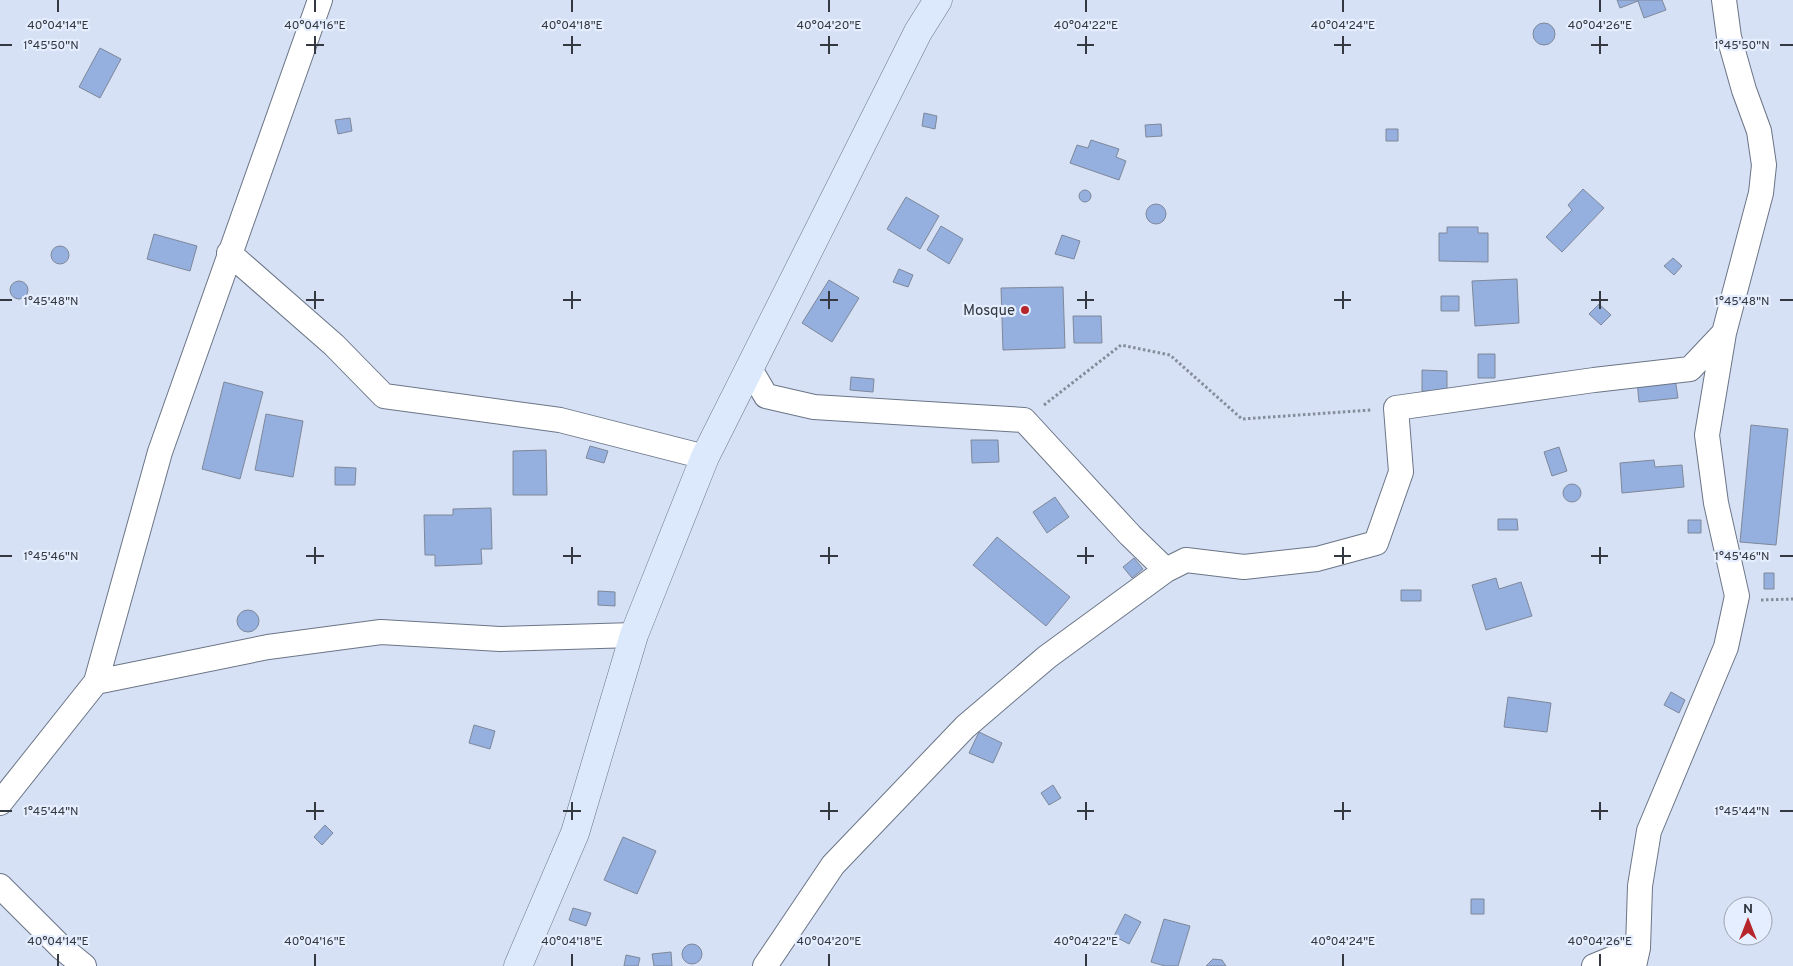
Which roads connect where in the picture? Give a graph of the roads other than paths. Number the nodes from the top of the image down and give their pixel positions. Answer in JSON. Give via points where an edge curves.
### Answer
{"nodes":[{"id":1,"x":320,"y":0,"type":"edge"},
{"id":2,"x":938,"y":0,"type":"edge"},
{"id":3,"x":1724,"y":0,"type":"edge"},
{"id":4,"x":229,"y":253,"type":"junction"},
{"id":5,"x":1724,"y":333,"type":"junction"},
{"id":6,"x":750,"y":369,"type":"junction"},
{"id":7,"x":705,"y":457,"type":"junction"},
{"id":8,"x":1166,"y":570,"type":"junction"},
{"id":9,"x":634,"y":635,"type":"junction"},
{"id":10,"x":96,"y":682,"type":"junction"},
{"id":11,"x":0,"y":803,"type":"edge"},
{"id":12,"x":0,"y":886,"type":"edge"},
{"id":13,"x":1636,"y":957,"type":"edge"},
{"id":14,"x":84,"y":966,"type":"edge"},
{"id":15,"x":518,"y":966,"type":"edge"},
{"id":16,"x":765,"y":966,"type":"edge"},
{"id":17,"x":1594,"y":966,"type":"edge"}],
"edges":[{"from":1,"to":4,"type":"street"},
{"from":2,"to":6,"type":"street","via":[[918,32]]},
{"from":3,"to":5,"type":"street","via":[[1729,37],[1759,131],[1764,165],[1761,193]]},
{"from":4,"to":7,"type":"street","via":[[334,345],[384,396],[560,420]]},
{"from":4,"to":10,"type":"street","via":[[160,452]]},
{"from":5,"to":8,"type":"street","via":[[1690,369],[1396,408],[1401,472],[1376,543],[1317,559],[1244,566],[1186,560]]},
{"from":5,"to":13,"type":"street","via":[[1707,435],[1716,503],[1736,596],[1726,647],[1649,831],[1640,886]]},
{"from":6,"to":7,"type":"street"},
{"from":6,"to":8,"type":"street","via":[[766,396],[814,408],[1024,420]]},
{"from":7,"to":9,"type":"street"},
{"from":8,"to":16,"type":"street","via":[[1047,657],[965,727],[833,865]]},
{"from":9,"to":10,"type":"street","via":[[500,639],[380,632],[268,647]]},
{"from":9,"to":15,"type":"street","via":[[575,833]]},
{"from":10,"to":11,"type":"street"},
{"from":12,"to":14,"type":"street"},
{"from":13,"to":17,"type":"street"}]}
